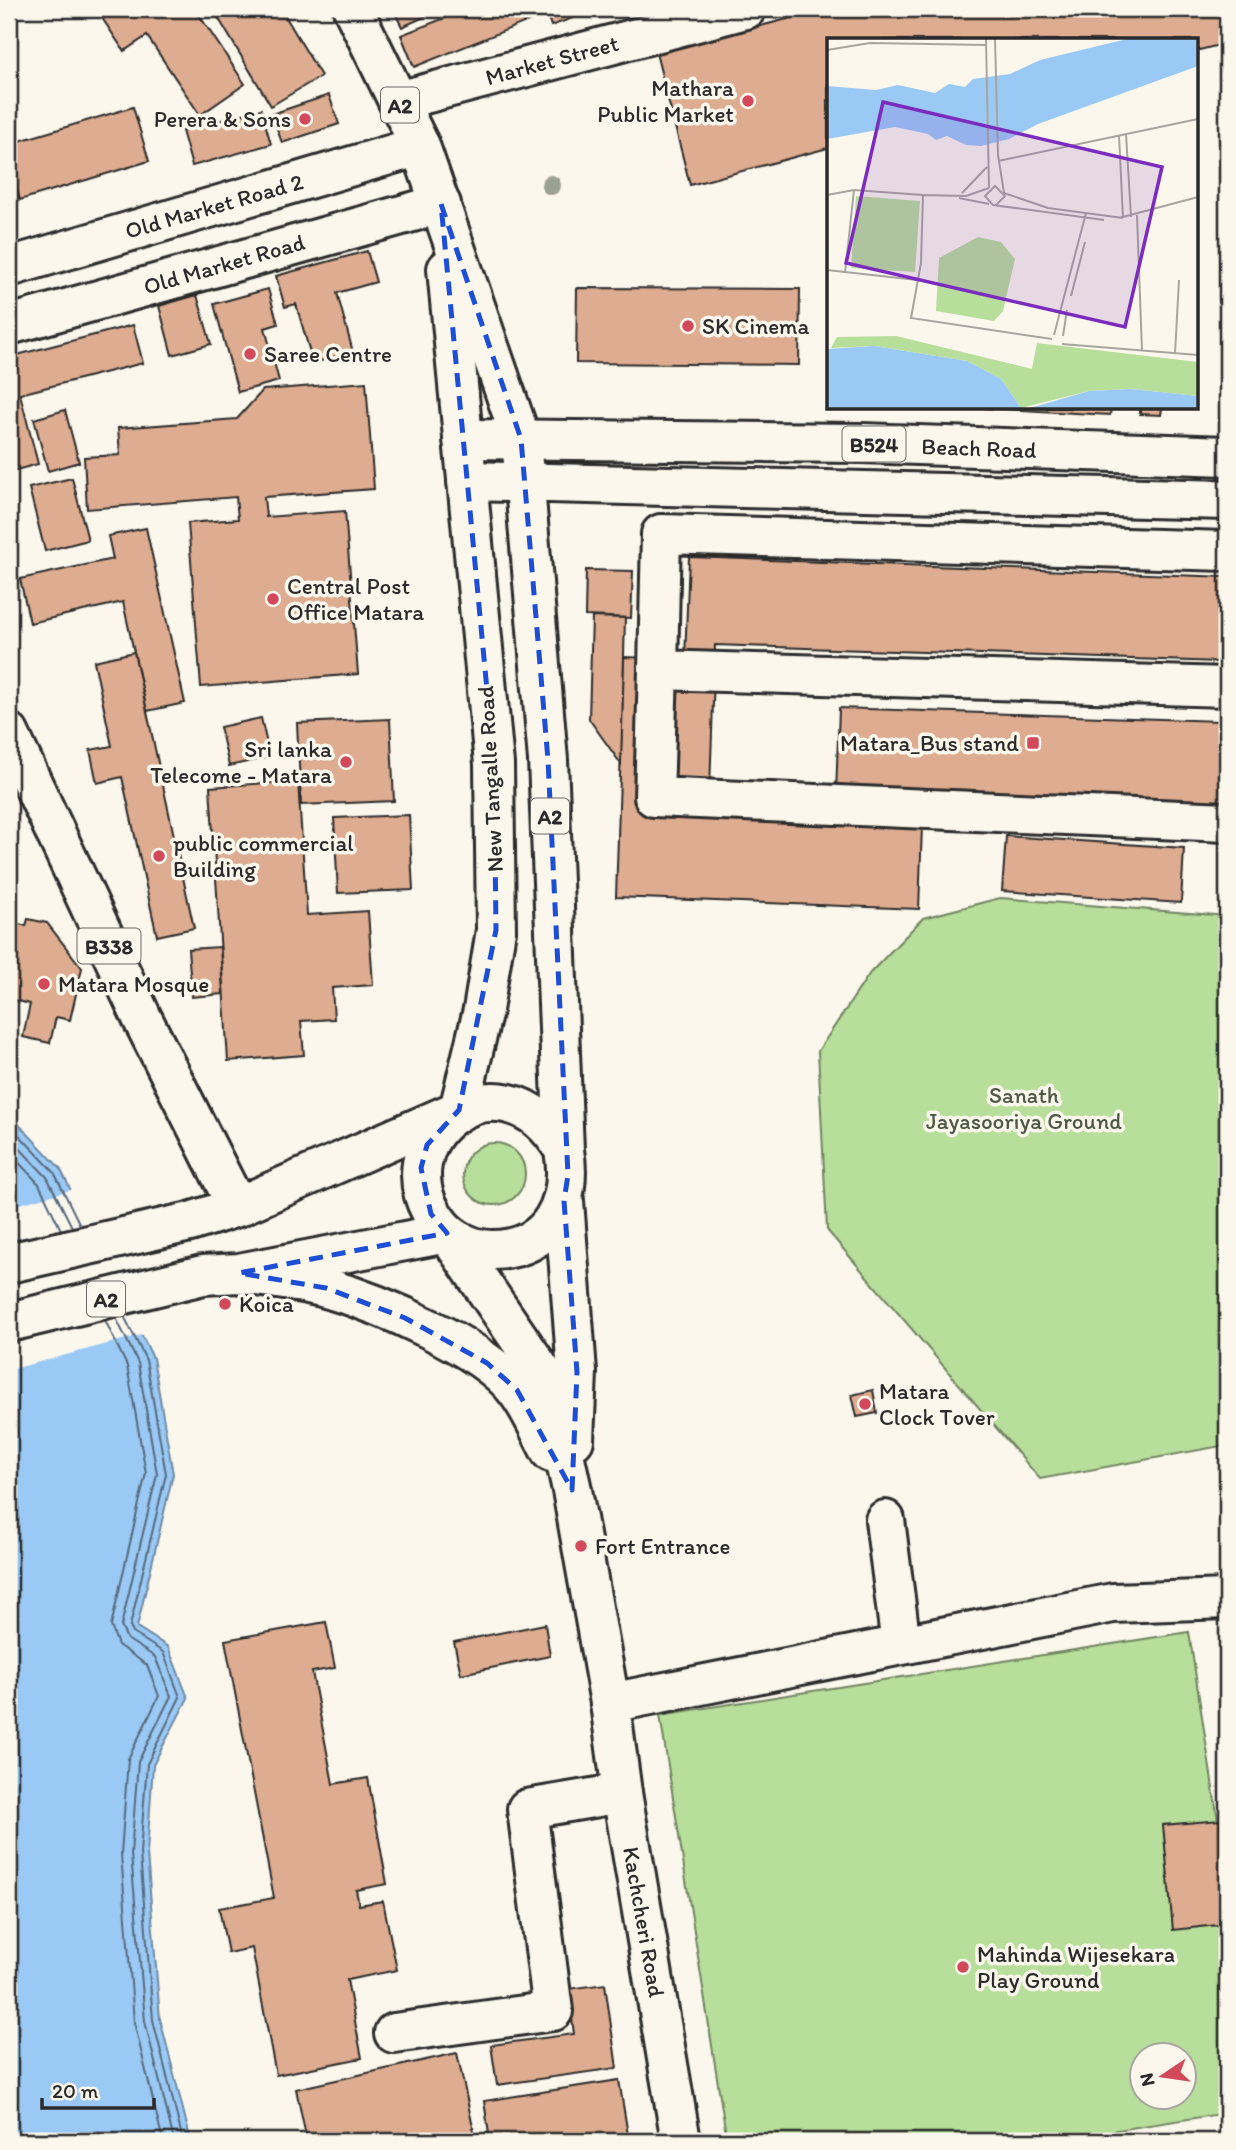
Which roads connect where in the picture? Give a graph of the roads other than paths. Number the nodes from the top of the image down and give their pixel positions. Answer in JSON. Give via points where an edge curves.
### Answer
{"nodes":[{"id":1,"x":353,"y":9,"type":"edge"},
{"id":2,"x":746,"y":9,"type":"edge"},
{"id":3,"x":398,"y":101,"type":"junction"},
{"id":4,"x":420,"y":146,"type":"junction"},
{"id":5,"x":440,"y":204,"type":"junction"},
{"id":6,"x":9,"y":267,"type":"edge"},
{"id":7,"x":9,"y":326,"type":"edge"},
{"id":8,"x":463,"y":439,"type":"junction"},
{"id":9,"x":521,"y":439,"type":"junction"},
{"id":10,"x":1227,"y":456,"type":"edge"},
{"id":11,"x":467,"y":481,"type":"junction"},
{"id":12,"x":524,"y":482,"type":"junction"},
{"id":13,"x":1227,"y":500,"type":"edge"},
{"id":14,"x":1227,"y":551,"type":"edge"},
{"id":15,"x":658,"y":670,"type":"junction"},
{"id":16,"x":1227,"y":687,"type":"edge"},
{"id":17,"x":9,"y":733,"type":"edge"},
{"id":18,"x":1227,"y":822,"type":"edge"},
{"id":19,"x":459,"y":1110,"type":"junction"},
{"id":20,"x":564,"y":1150,"type":"junction"},
{"id":21,"x":564,"y":1201,"type":"junction"},
{"id":22,"x":237,"y":1208,"type":"junction"},
{"id":23,"x":447,"y":1233,"type":"junction"},
{"id":24,"x":9,"y":1263,"type":"edge"},
{"id":25,"x":221,"y":1274,"type":"junction"},
{"id":26,"x":9,"y":1322,"type":"edge"},
{"id":27,"x":572,"y":1490,"type":"junction"},
{"id":28,"x":885,"y":1520,"type":"dead end"},
{"id":29,"x":1227,"y":1599,"type":"edge"},
{"id":30,"x":901,"y":1645,"type":"junction"},
{"id":31,"x":610,"y":1703,"type":"junction"},
{"id":32,"x":622,"y":1793,"type":"junction"},
{"id":33,"x":394,"y":2032,"type":"dead end"},
{"id":34,"x":681,"y":2141,"type":"edge"}],
"edges":[{"from":1,"to":3,"type":"main road","name":"New Tangalle Road","number":"A2"},
{"from":2,"to":3,"type":"main road","name":"Market Street"},
{"from":3,"to":4,"type":"main road","name":"New Tangalle Road","number":"A2"},
{"from":4,"to":5,"type":"main road","name":"New Tangalle Road","number":"A2"},
{"from":4,"to":6,"type":"main road","name":"Old Market Road 2"},
{"from":5,"to":7,"type":"main road","name":"Old Market Road"},
{"from":5,"to":8,"type":"main road","name":"New Tangalle Road","number":"A2"},
{"from":5,"to":9,"type":"main road","name":"New Tangalle Road","number":"A2"},
{"from":8,"to":9,"type":"main road","name":"Beach Road"},
{"from":8,"to":11,"type":"main road","name":"New Tangalle Road","number":"A2"},
{"from":9,"to":10,"type":"main road","name":"Beach Road","number":"B524","via":[[861,443]]},
{"from":9,"to":12,"type":"main road","name":"New Tangalle Road","number":"A2"},
{"from":11,"to":12,"type":"main road","name":"Beach Road"},
{"from":11,"to":19,"type":"main road","name":"New Tangalle Road","number":"A2","via":[[494,764],[496,930]]},
{"from":12,"to":13,"type":"main road","name":"Beach Road","number":"B524"},
{"from":12,"to":20,"type":"main road","name":"New Tangalle Road","number":"A2","via":[[548,760]]},
{"from":14,"to":15,"type":"main road","via":[[661,534]]},
{"from":15,"to":16,"type":"main road"},
{"from":15,"to":18,"type":"main road","via":[[654,797]]},
{"from":17,"to":22,"type":"main road","number":"B338"},
{"from":19,"to":20,"type":"main road","via":[[483,1102],[508,1102],[542,1120]]},
{"from":19,"to":22,"type":"main road"},
{"from":19,"to":23,"type":"main road","via":[[440,1125],[427,1145],[421,1168],[422,1192],[431,1214]]},
{"from":20,"to":21,"type":"main road","via":[[568,1175]]},
{"from":21,"to":23,"type":"main road","via":[[536,1238],[514,1248],[467,1245]]},
{"from":21,"to":27,"type":"main road","via":[[577,1372]]},
{"from":22,"to":24,"type":"main road"},
{"from":23,"to":25,"type":"main road","number":"A2"},
{"from":23,"to":27,"type":"main road","via":[[548,1381]]},
{"from":25,"to":26,"type":"main road","number":"A2"},
{"from":25,"to":27,"type":"main road","via":[[326,1288],[405,1318],[487,1363],[517,1391]]},
{"from":27,"to":31,"type":"main road","name":"Kachcheri Road"},
{"from":28,"to":30,"type":"main road"},
{"from":29,"to":30,"type":"main road","via":[[1113,1603]]},
{"from":30,"to":31,"type":"main road"},
{"from":31,"to":32,"type":"main road","name":"Kachcheri Road"},
{"from":32,"to":33,"type":"main road","via":[[527,1809],[553,2011]]},
{"from":32,"to":34,"type":"main road","name":"Kachcheri Road"}]}
